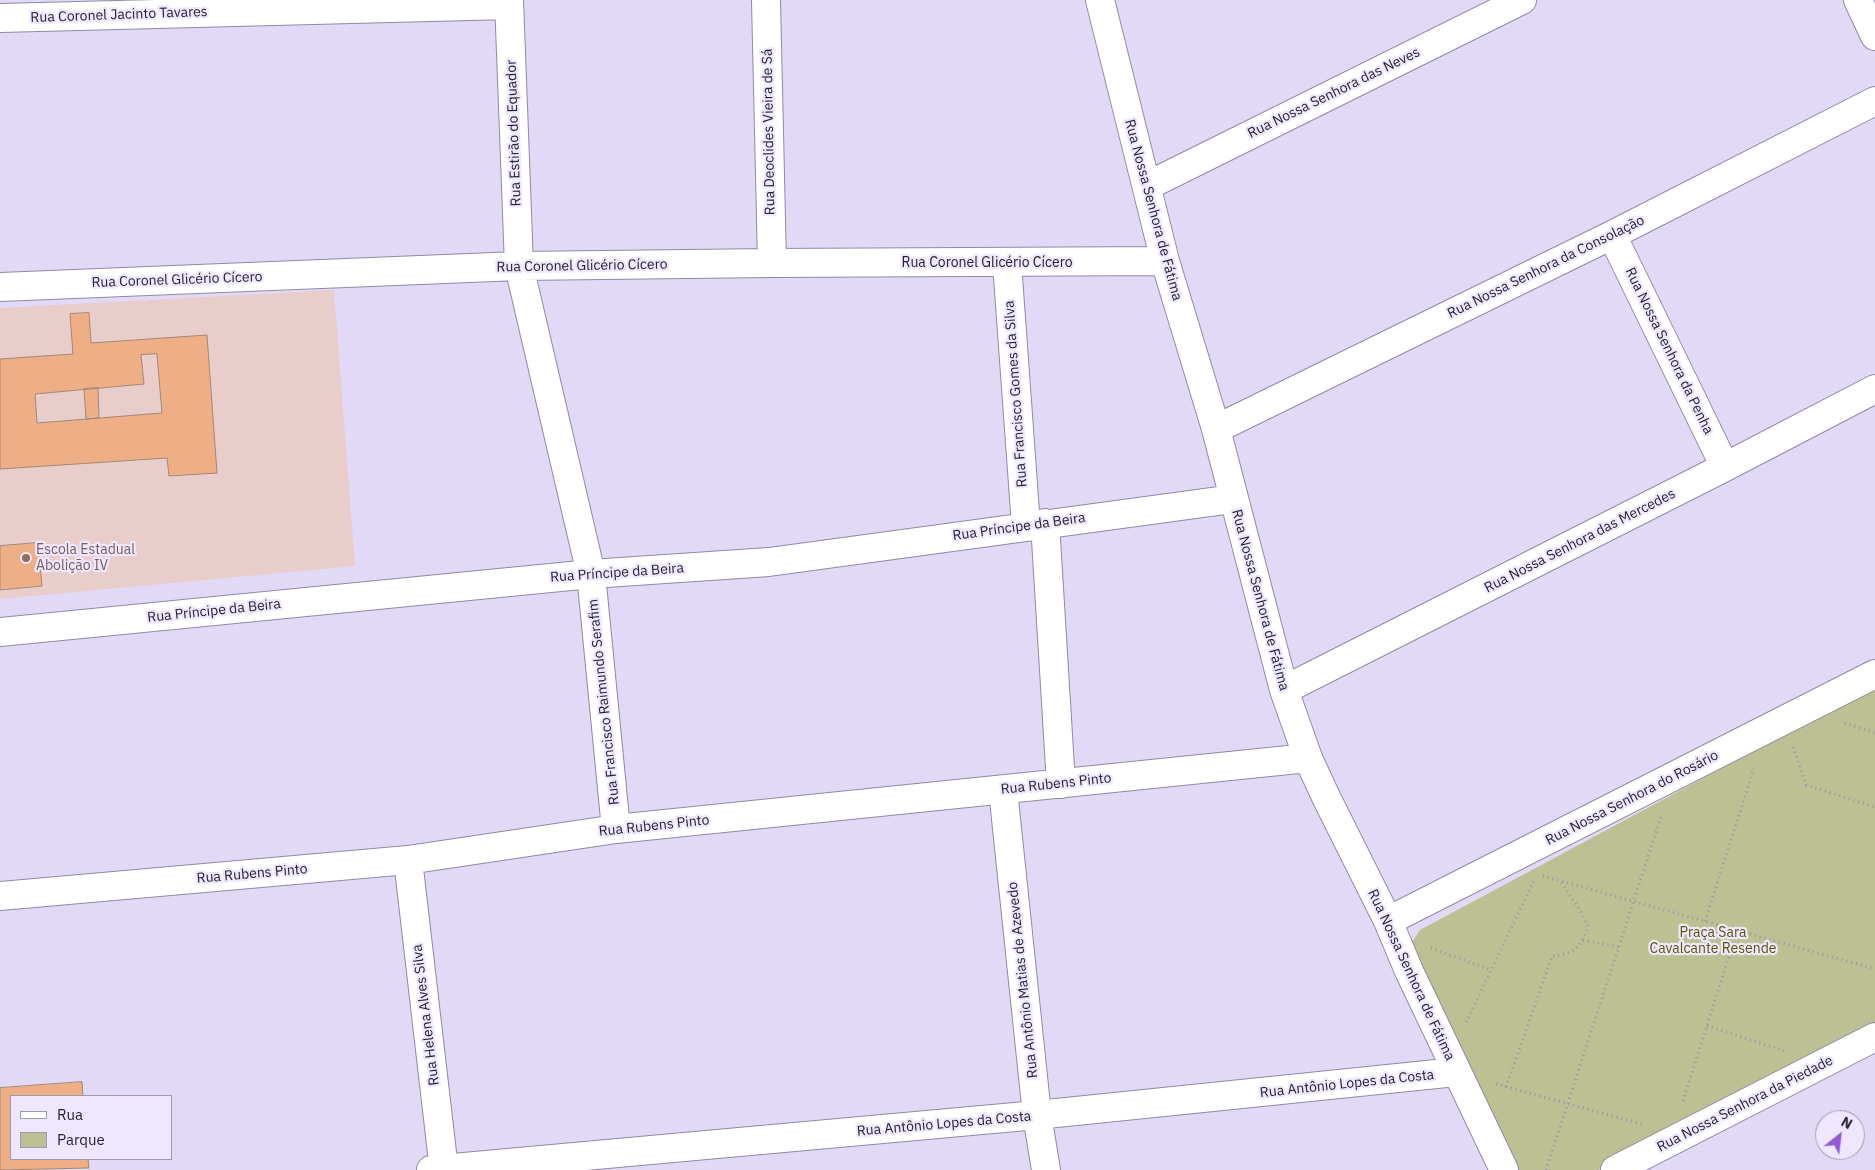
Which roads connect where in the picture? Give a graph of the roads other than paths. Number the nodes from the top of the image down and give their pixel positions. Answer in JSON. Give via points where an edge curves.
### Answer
{"nodes":[{"id":1,"x":766,"y":0,"type":"edge"},
{"id":2,"x":1100,"y":0,"type":"edge"},
{"id":3,"x":1522,"y":0,"type":"edge"},
{"id":4,"x":1858,"y":0,"type":"edge"},
{"id":5,"x":509,"y":2,"type":"edge"},
{"id":6,"x":0,"y":18,"type":"edge"},
{"id":7,"x":1875,"y":36,"type":"edge"},
{"id":8,"x":1875,"y":101,"type":"edge"},
{"id":9,"x":1147,"y":186,"type":"junction"},
{"id":10,"x":1612,"y":235,"type":"junction"},
{"id":11,"x":1165,"y":261,"type":"junction"},
{"id":12,"x":772,"y":263,"type":"junction"},
{"id":13,"x":1007,"y":263,"type":"junction"},
{"id":14,"x":519,"y":266,"type":"junction"},
{"id":15,"x":0,"y":287,"type":"edge"},
{"id":16,"x":1875,"y":390,"type":"edge"},
{"id":17,"x":1216,"y":429,"type":"junction"},
{"id":18,"x":1725,"y":467,"type":"junction"},
{"id":19,"x":1233,"y":499,"type":"junction"},
{"id":20,"x":1036,"y":524,"type":"junction"},
{"id":21,"x":591,"y":574,"type":"junction"},
{"id":22,"x":0,"y":632,"type":"edge"},
{"id":23,"x":1875,"y":674,"type":"edge"},
{"id":24,"x":1284,"y":690,"type":"junction"},
{"id":25,"x":1308,"y":758,"type":"junction"},
{"id":26,"x":1061,"y":784,"type":"junction"},
{"id":27,"x":1003,"y":790,"type":"junction"},
{"id":28,"x":616,"y":829,"type":"junction"},
{"id":29,"x":408,"y":860,"type":"junction"},
{"id":30,"x":0,"y":896,"type":"edge"},
{"id":31,"x":1388,"y":921,"type":"junction"},
{"id":32,"x":1875,"y":1038,"type":"edge"},
{"id":33,"x":1456,"y":1072,"type":"junction"},
{"id":34,"x":1038,"y":1115,"type":"junction"},
{"id":35,"x":440,"y":1170,"type":"edge"},
{"id":36,"x":1046,"y":1170,"type":"edge"},
{"id":37,"x":1504,"y":1170,"type":"edge"},
{"id":38,"x":1615,"y":1170,"type":"edge"}],
"edges":[{"from":1,"to":12,"type":"street","name":"Rua Deoclides Vieira de Sá"},
{"from":2,"to":9,"type":"street","name":"Rua Nossa Senhora de Fátima"},
{"from":3,"to":9,"type":"street","name":"Rua Nossa Senhora das Neves"},
{"from":4,"to":7,"type":"street"},
{"from":5,"to":6,"type":"street","name":"Rua Coronel Jacinto Tavares"},
{"from":5,"to":14,"type":"street","name":"Rua Estirão do Equador"},
{"from":8,"to":10,"type":"street","name":"Rua Nossa Senhora da Consolação"},
{"from":9,"to":11,"type":"street","name":"Rua Nossa Senhora de Fátima"},
{"from":10,"to":17,"type":"street","name":"Rua Nossa Senhora da Consolação"},
{"from":10,"to":18,"type":"street","name":"Rua Nossa Senhora da Penha"},
{"from":11,"to":13,"type":"street","name":"Rua Coronel Glicério Cícero"},
{"from":11,"to":17,"type":"street","name":"Rua Nossa Senhora de Fátima"},
{"from":12,"to":13,"type":"street","name":"Rua Coronel Glicério Cícero"},
{"from":12,"to":14,"type":"street","name":"Rua Coronel Glicério Cícero"},
{"from":13,"to":20,"type":"street","name":"Rua Francisco Gomes da Silva"},
{"from":14,"to":15,"type":"street","name":"Rua Coronel Glicério Cícero"},
{"from":14,"to":21,"type":"street","name":"Rua Estirão do Equador"},
{"from":16,"to":18,"type":"street","name":"Rua Nossa Senhora das Mercedes"},
{"from":17,"to":19,"type":"street","name":"Rua Nossa Senhora de Fátima"},
{"from":18,"to":24,"type":"street","name":"Rua Nossa Senhora das Mercedes"},
{"from":19,"to":20,"type":"street","name":"Rua Príncipe da Beira"},
{"from":19,"to":24,"type":"street","name":"Rua Nossa Senhora de Fátima"},
{"from":20,"to":21,"type":"street","name":"Rua Príncipe da Beira","via":[[769,562]]},
{"from":20,"to":26,"type":"street","name":"Rua Francisco Gomes da Silva"},
{"from":21,"to":22,"type":"street","name":"Rua Príncipe da Beira"},
{"from":21,"to":28,"type":"street","name":"Rua Francisco Raimundo Serafim"},
{"from":23,"to":31,"type":"street","name":"Rua Nossa Senhora do Rosário"},
{"from":24,"to":25,"type":"street","name":"Rua Nossa Senhora de Fátima"},
{"from":25,"to":26,"type":"street","name":"Rua Rubens Pinto"},
{"from":25,"to":31,"type":"street","name":"Rua Nossa Senhora de Fátima"},
{"from":26,"to":27,"type":"street","name":"Rua Rubens Pinto"},
{"from":27,"to":28,"type":"street","name":"Rua Rubens Pinto"},
{"from":27,"to":34,"type":"street","name":"Rua Antônio Matias de Azevedo"},
{"from":28,"to":29,"type":"street","name":"Rua Rubens Pinto"},
{"from":29,"to":30,"type":"street","name":"Rua Rubens Pinto"},
{"from":29,"to":35,"type":"street","name":"Rua Helena Alves Silva"},
{"from":31,"to":33,"type":"street","name":"Rua Nossa Senhora de Fátima"},
{"from":32,"to":38,"type":"street","name":"Rua Nossa Senhora da Piedade"},
{"from":33,"to":34,"type":"street","name":"Rua Antônio Lopes da Costa"},
{"from":33,"to":37,"type":"street","name":"Rua Nossa Senhora de Fátima"},
{"from":34,"to":35,"type":"street","name":"Rua Antônio Lopes da Costa"},
{"from":34,"to":36,"type":"street","name":"Rua Antônio Matias de Azevedo"}]}
